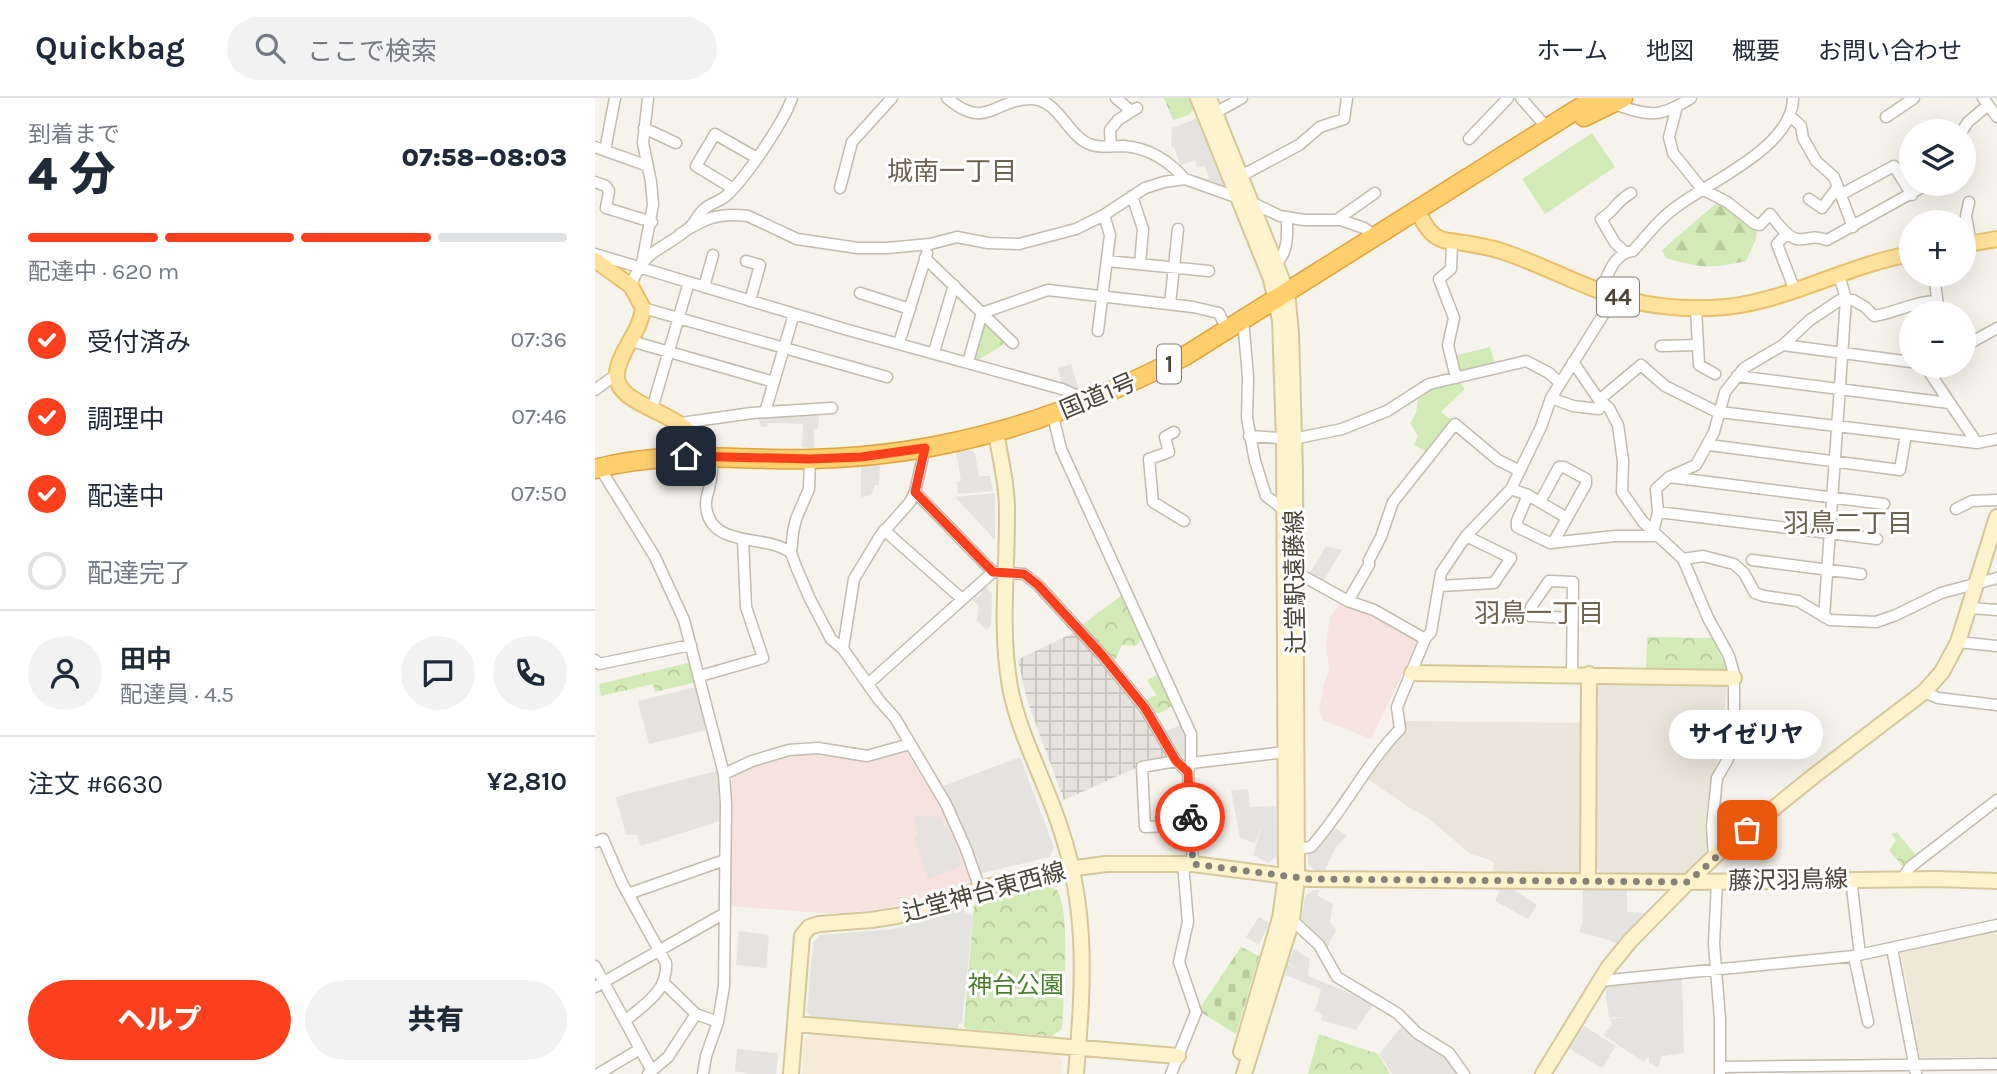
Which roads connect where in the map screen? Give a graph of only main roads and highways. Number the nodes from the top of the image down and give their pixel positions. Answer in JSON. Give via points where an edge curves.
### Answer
{"nodes":[{"id":1,"x":1595,"y":98,"type":"edge"},
{"id":2,"x":1619,"y":100,"type":"edge"},
{"id":3,"x":1544,"y":132,"type":"junction"},
{"id":4,"x":1417,"y":210,"type":"junction"},
{"id":5,"x":1997,"y":239,"type":"edge"},
{"id":6,"x":1976,"y":242,"type":"edge"},
{"id":7,"x":1899,"y":257,"type":"edge"},
{"id":8,"x":595,"y":260,"type":"edge"},
{"id":9,"x":707,"y":456,"type":"junction"},
{"id":10,"x":598,"y":469,"type":"edge"}],
"edges":[{"from":1,"to":3,"type":"highway","name":"国道1号","number":"1"},
{"from":2,"to":3,"type":"highway","name":"国道1号","number":"1","via":[[1549,135]]},
{"from":3,"to":4,"type":"highway","name":"国道1号","number":"1"},
{"from":4,"to":7,"type":"main road","number":"44","via":[[1435,237],[1500,251],[1600,292],[1665,306],[1746,304]]},
{"from":4,"to":9,"type":"highway","name":"国道1号","number":"1","via":[[1185,356],[1053,416],[996,433],[861,457]]},
{"from":5,"to":6,"type":"main road"},
{"from":8,"to":9,"type":"main road","via":[[631,286],[643,308],[617,374],[621,386],[630,398],[681,424]]},
{"from":9,"to":10,"type":"highway","name":"国道1号","number":"1","via":[[642,459]]}]}
